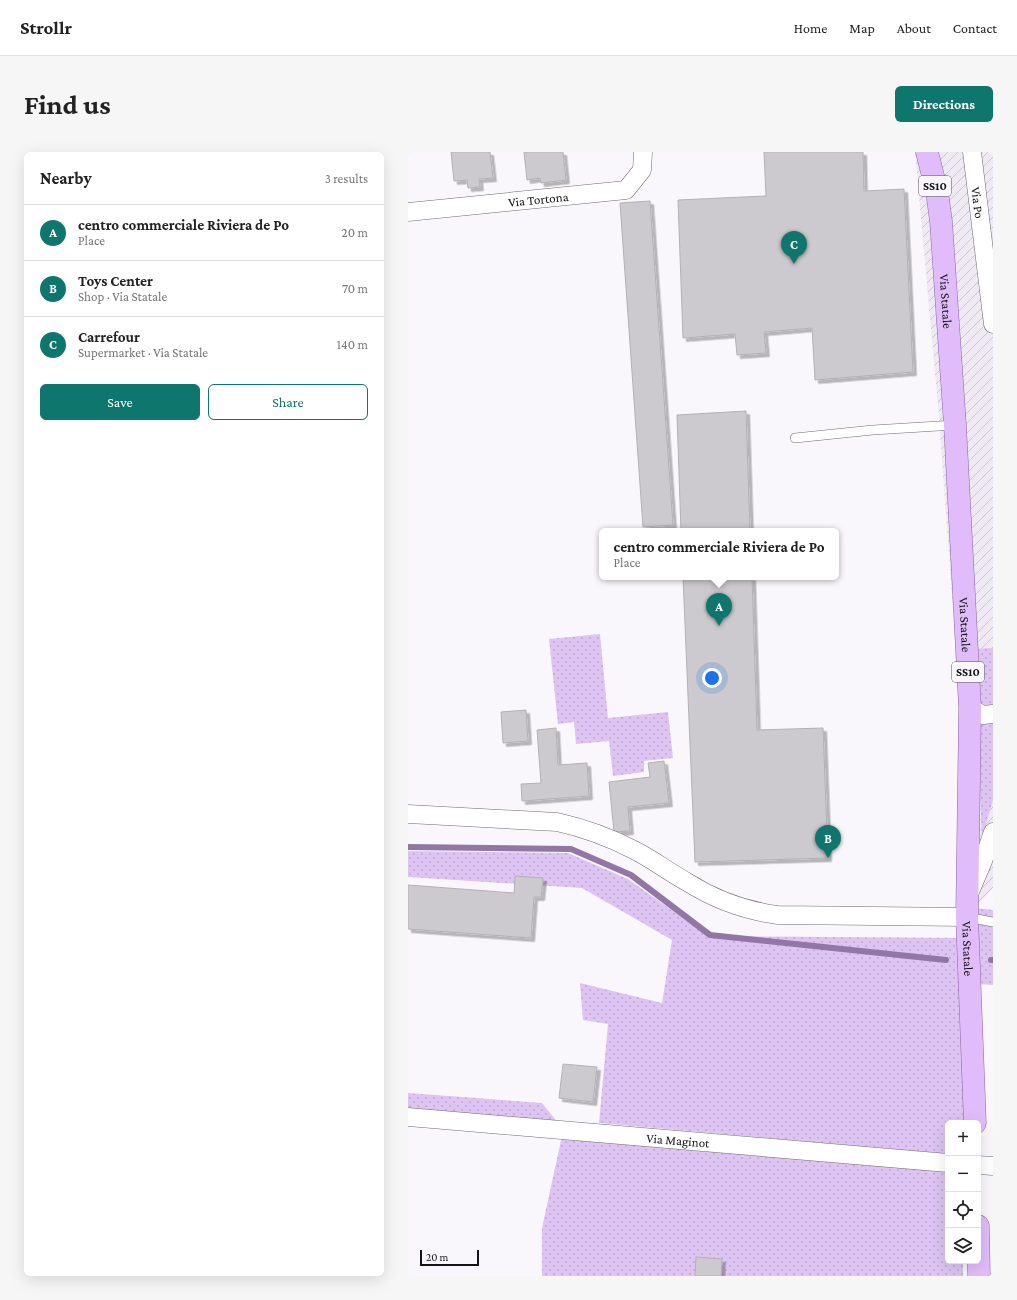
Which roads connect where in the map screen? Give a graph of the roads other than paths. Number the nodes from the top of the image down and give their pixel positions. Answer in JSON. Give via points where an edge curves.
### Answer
{"nodes":[{"id":1,"x":643,"y":152,"type":"edge"},
{"id":2,"x":927,"y":152,"type":"edge"},
{"id":3,"x":972,"y":152,"type":"edge"},
{"id":4,"x":408,"y":212,"type":"edge"},
{"id":5,"x":993,"y":324,"type":"edge"},
{"id":6,"x":955,"y":425,"type":"junction"},
{"id":7,"x":795,"y":438,"type":"dead end"},
{"id":8,"x":970,"y":708,"type":"junction"},
{"id":9,"x":993,"y":714,"type":"edge"},
{"id":10,"x":408,"y":814,"type":"edge"},
{"id":11,"x":993,"y":832,"type":"edge"},
{"id":12,"x":967,"y":907,"type":"junction"},
{"id":13,"x":993,"y":922,"type":"edge"},
{"id":14,"x":408,"y":1117,"type":"edge"},
{"id":15,"x":975,"y":1120,"type":"edge"},
{"id":16,"x":945,"y":1162,"type":"edge"},
{"id":17,"x":981,"y":1165,"type":"edge"},
{"id":18,"x":993,"y":1166,"type":"edge"},
{"id":19,"x":978,"y":1228,"type":"edge"},
{"id":20,"x":979,"y":1276,"type":"edge"}],
"edges":[{"from":1,"to":4,"type":"street","name":"Via Tortona","via":[[642,170],[626,190]]},
{"from":2,"to":6,"type":"main road","name":"Via Statale","number":"SS10","via":[[941,221]]},
{"from":3,"to":5,"type":"street","name":"Via Po"},
{"from":6,"to":7,"type":"lane"},
{"from":6,"to":8,"type":"main road","name":"Via Statale","number":"SS10"},
{"from":8,"to":9,"type":"street","via":[[983,715]]},
{"from":8,"to":12,"type":"main road","name":"Via Statale","number":"SS10"},
{"from":10,"to":12,"type":"street","via":[[557,822],[581,827],[603,834],[636,850],[688,883],[760,913],[778,915]]},
{"from":11,"to":12,"type":"street"},
{"from":12,"to":13,"type":"lane"},
{"from":12,"to":15,"type":"main road","name":"Via Statale","number":"SS10"},
{"from":14,"to":16,"type":"street","name":"Via Maginot"},
{"from":17,"to":18,"type":"street"},
{"from":19,"to":20,"type":"main road"}]}
